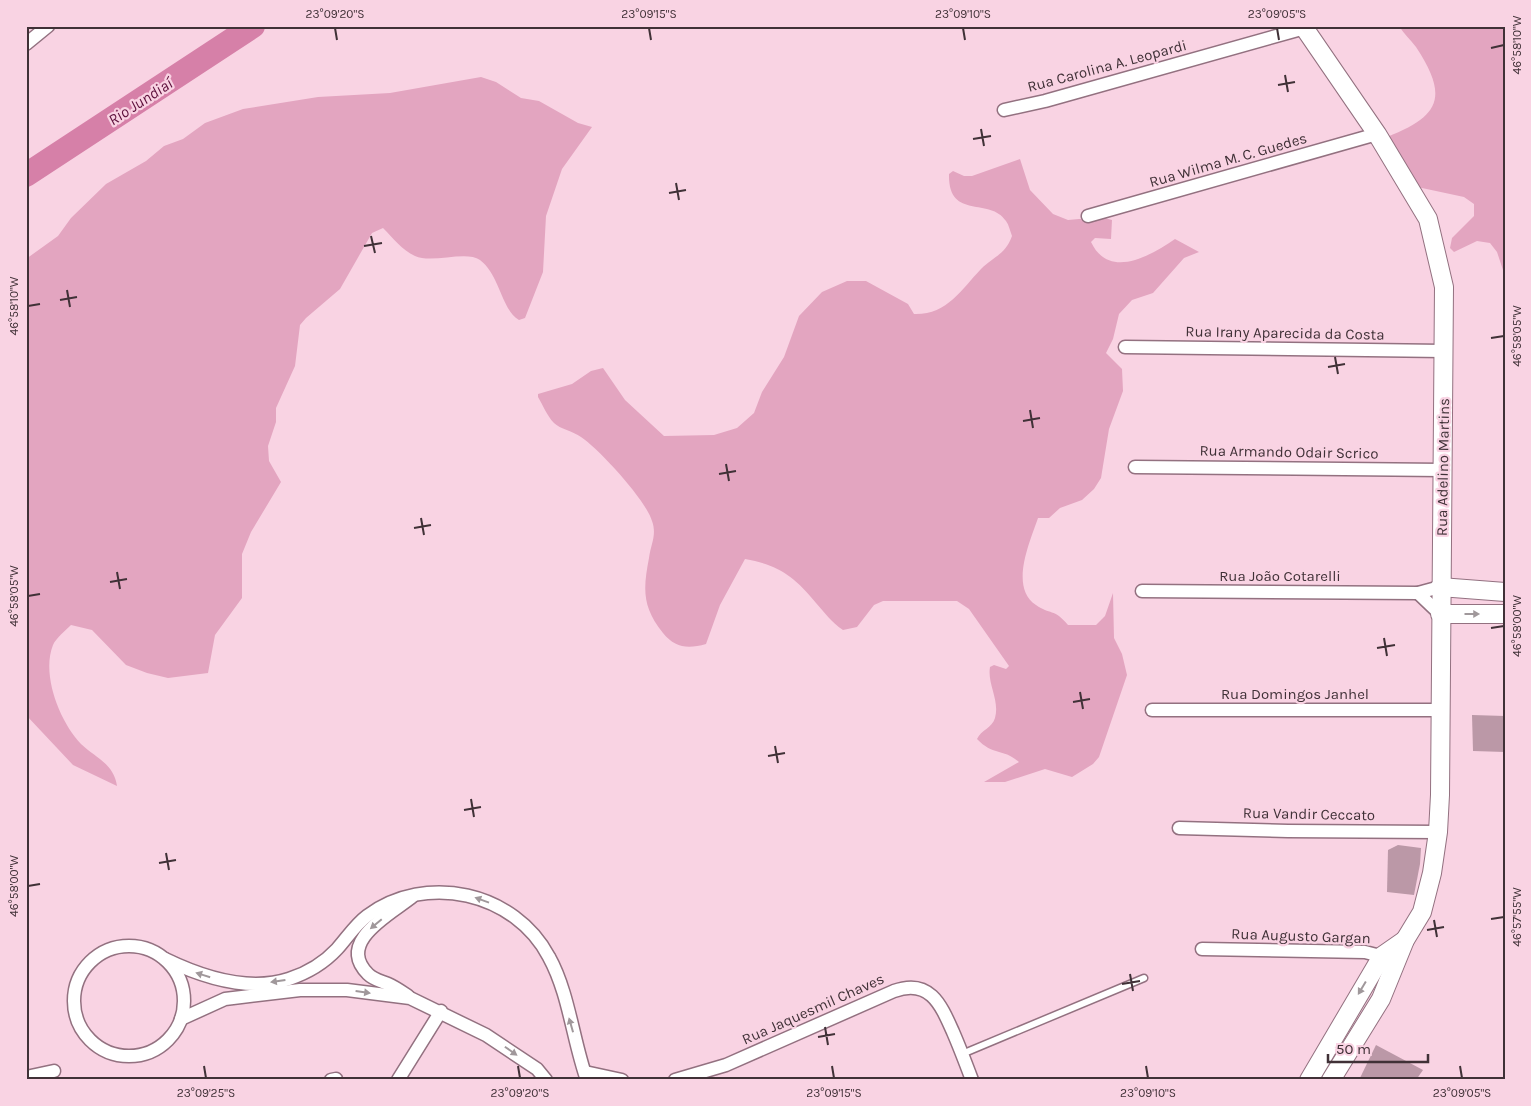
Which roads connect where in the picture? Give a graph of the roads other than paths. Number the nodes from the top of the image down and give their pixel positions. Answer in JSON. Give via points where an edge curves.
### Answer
{"nodes":[{"id":1,"x":48,"y":26,"type":"edge"},
{"id":2,"x":1304,"y":27,"type":"edge"},
{"id":3,"x":26,"y":44,"type":"edge"},
{"id":4,"x":1004,"y":110,"type":"dead end"},
{"id":5,"x":1377,"y":134,"type":"junction"},
{"id":6,"x":1088,"y":216,"type":"dead end"},
{"id":7,"x":1125,"y":347,"type":"dead end"},
{"id":8,"x":1444,"y":351,"type":"junction"},
{"id":9,"x":1135,"y":467,"type":"dead end"},
{"id":10,"x":1443,"y":470,"type":"junction"},
{"id":11,"x":1440,"y":588,"type":"junction"},
{"id":12,"x":1142,"y":591,"type":"dead end"},
{"id":13,"x":1505,"y":592,"type":"edge"},
{"id":14,"x":1418,"y":593,"type":"junction"},
{"id":15,"x":1440,"y":614,"type":"junction"},
{"id":16,"x":1505,"y":614,"type":"edge"},
{"id":17,"x":1152,"y":710,"type":"dead end"},
{"id":18,"x":1439,"y":710,"type":"junction"},
{"id":19,"x":1179,"y":828,"type":"dead end"},
{"id":20,"x":1438,"y":832,"type":"junction"},
{"id":21,"x":415,"y":894,"type":"junction"},
{"id":22,"x":1202,"y":949,"type":"dead end"},
{"id":23,"x":165,"y":959,"type":"junction"},
{"id":24,"x":1390,"y":959,"type":"junction"},
{"id":25,"x":1144,"y":978,"type":"dead end"},
{"id":26,"x":410,"y":998,"type":"junction"},
{"id":27,"x":441,"y":1011,"type":"junction"},
{"id":28,"x":181,"y":1019,"type":"junction"},
{"id":29,"x":962,"y":1054,"type":"junction"},
{"id":30,"x":54,"y":1071,"type":"dead end"},
{"id":31,"x":586,"y":1076,"type":"edge"},
{"id":32,"x":26,"y":1077,"type":"edge"},
{"id":33,"x":398,"y":1080,"type":"edge"},
{"id":34,"x":546,"y":1080,"type":"edge"},
{"id":35,"x":622,"y":1080,"type":"edge"},
{"id":36,"x":675,"y":1080,"type":"edge"},
{"id":37,"x":972,"y":1080,"type":"edge"},
{"id":38,"x":1309,"y":1080,"type":"edge"},
{"id":39,"x":1331,"y":1080,"type":"edge"}],
"edges":[{"from":1,"to":3,"type":"street"},
{"from":2,"to":4,"type":"street","name":"Rua Carolina A. Leopardi"},
{"from":2,"to":5,"type":"street","name":"Rua Adelino Martins"},
{"from":5,"to":6,"type":"street","name":"Rua Wilma M. C. Guedes"},
{"from":5,"to":8,"type":"street","name":"Rua Adelino Martins","via":[[1428,219],[1444,287]]},
{"from":7,"to":8,"type":"street","name":"Rua Irany Aparecida da Costa"},
{"from":8,"to":10,"type":"street","name":"Rua Adelino Martins"},
{"from":9,"to":10,"type":"street","name":"Rua Armando Odair Scrico"},
{"from":10,"to":11,"type":"street","name":"Rua Adelino Martins"},
{"from":11,"to":13,"type":"street"},
{"from":11,"to":14,"type":"street","name":"Rua João Cotarelli"},
{"from":11,"to":15,"type":"street","name":"Rua Adelino Martins"},
{"from":12,"to":14,"type":"street","name":"Rua João Cotarelli"},
{"from":14,"to":15,"type":"street"},
{"from":15,"to":16,"type":"street","one_way":true},
{"from":15,"to":18,"type":"street","name":"Rua Adelino Martins"},
{"from":17,"to":18,"type":"street","name":"Rua Domingos Janhel"},
{"from":18,"to":20,"type":"street","name":"Rua Adelino Martins"},
{"from":19,"to":20,"type":"street","name":"Rua Vandir Ceccato"},
{"from":20,"to":24,"type":"street","name":"Rua Adelino Martins","via":[[1422,912]]},
{"from":21,"to":23,"type":"street","one_way":true,"via":[[394,899],[368,915],[336,950],[311,970],[288,980],[233,981],[193,972]]},
{"from":21,"to":26,"type":"street","one_way":true,"via":[[366,932],[358,955],[368,974]]},
{"from":31,"to":21,"type":"street","one_way":true,"via":[[553,966],[533,934],[511,915],[485,901],[456,893]]},
{"from":22,"to":24,"type":"street","name":"Rua Augusto Gargan","via":[[1365,952]]},
{"from":23,"to":28,"type":"street","via":[[179,976],[182,986],[184,1003]]},
{"from":23,"to":28,"type":"street","via":[[147,948],[125,945],[95,956],[76,983],[75,1015],[92,1043],[111,1054],[127,1056],[143,1055],[163,1045]]},
{"from":24,"to":38,"type":"street","name":"Rua Adelino Martins","one_way":true},
{"from":24,"to":39,"type":"street","name":"Rua Adelino Martins","via":[[1381,999]]},
{"from":25,"to":29,"type":"lane"},
{"from":26,"to":27,"type":"street"},
{"from":28,"to":26,"type":"street","one_way":true,"via":[[225,999],[300,990],[347,990]]},
{"from":27,"to":33,"type":"street"},
{"from":27,"to":34,"type":"street","one_way":true,"via":[[508,1048],[537,1069]]},
{"from":29,"to":36,"type":"street","name":"Rua Jaquesmil Chaves","via":[[941,1005],[922,990],[908,988],[894,991],[726,1065]]},
{"from":29,"to":37,"type":"street","name":"Rua Jaquesmil Chaves"},
{"from":30,"to":32,"type":"street"},
{"from":31,"to":35,"type":"street"}]}
